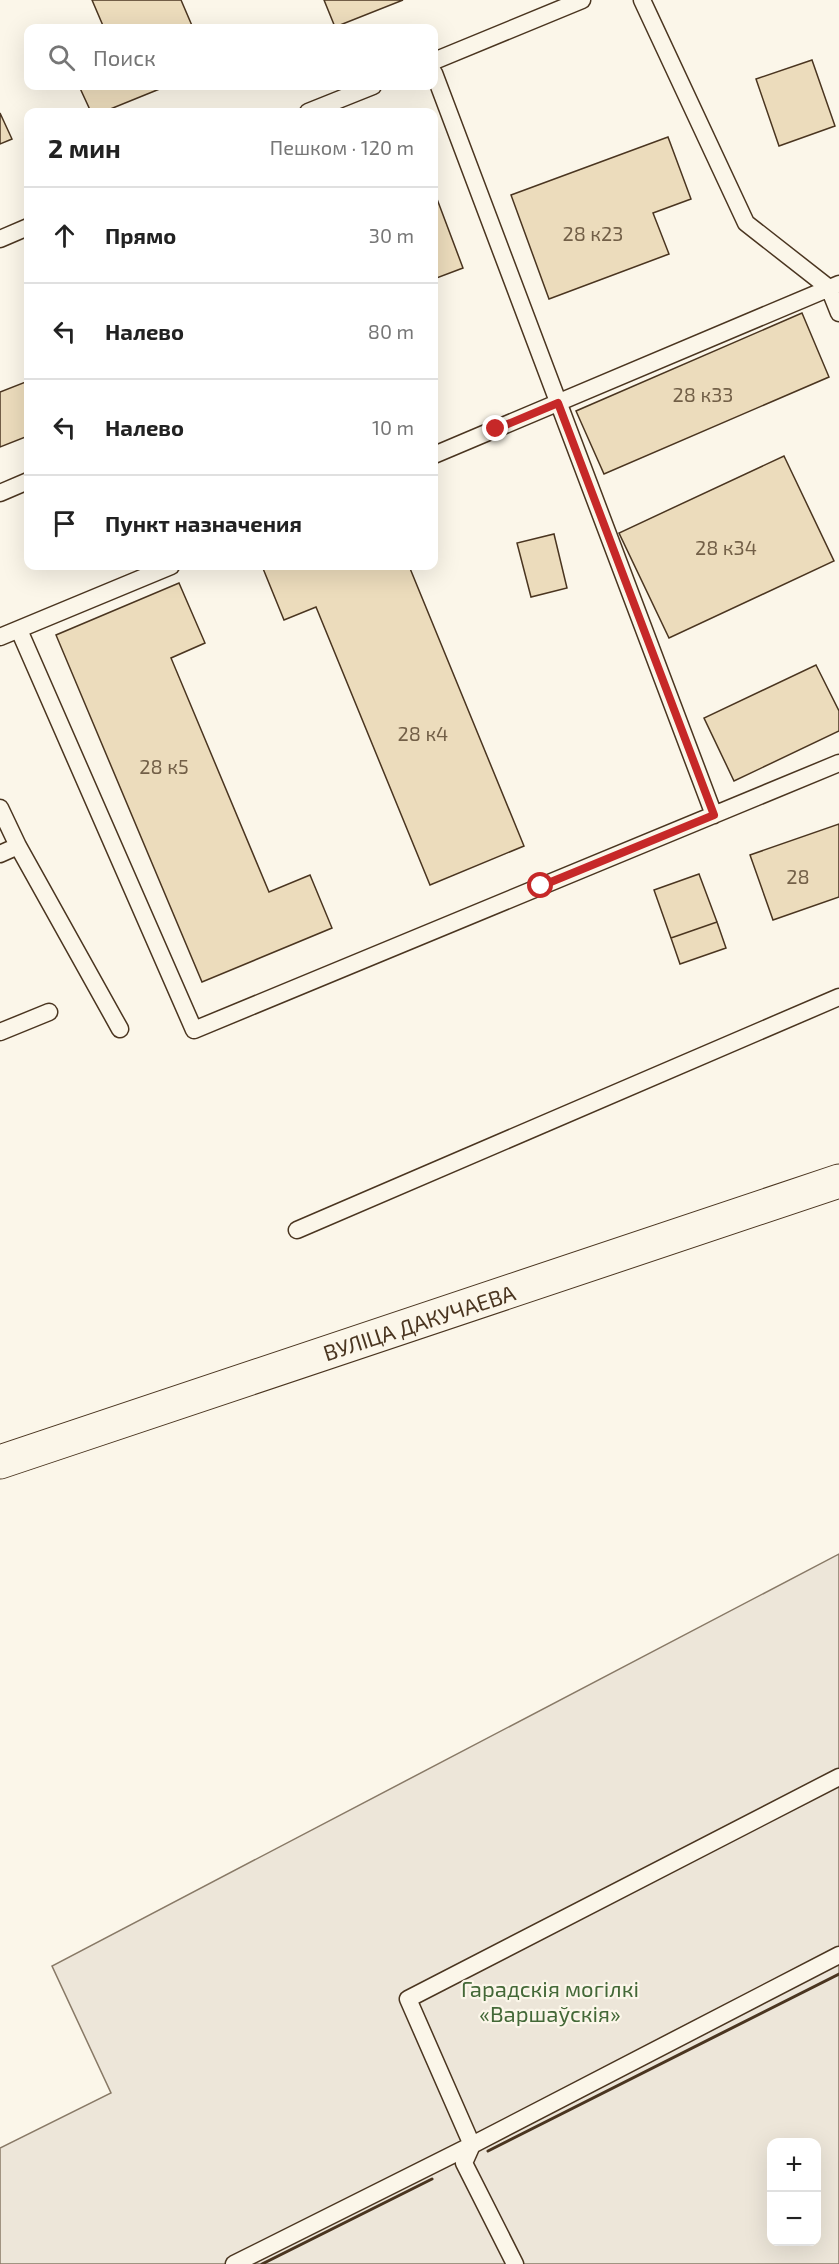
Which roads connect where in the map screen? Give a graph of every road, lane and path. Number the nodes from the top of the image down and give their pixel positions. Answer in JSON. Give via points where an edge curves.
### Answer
{"nodes":[{"id":1,"x":582,"y":0,"type":"edge"},
{"id":2,"x":642,"y":0,"type":"edge"},
{"id":3,"x":438,"y":59,"type":"edge"},
{"id":4,"x":438,"y":84,"type":"edge"},
{"id":5,"x":364,"y":90,"type":"edge"},
{"id":6,"x":318,"y":108,"type":"edge"},
{"id":7,"x":24,"y":229,"type":"edge"},
{"id":8,"x":0,"y":239,"type":"edge"},
{"id":9,"x":834,"y":286,"type":"edge"},
{"id":10,"x":839,"y":312,"type":"edge"},
{"id":11,"x":558,"y":403,"type":"junction"},
{"id":12,"x":438,"y":453,"type":"edge"},
{"id":13,"x":24,"y":483,"type":"edge"},
{"id":14,"x":0,"y":493,"type":"edge"},
{"id":15,"x":162,"y":570,"type":"edge"},
{"id":16,"x":19,"y":630,"type":"junction"},
{"id":17,"x":0,"y":638,"type":"edge"},
{"id":18,"x":839,"y":763,"type":"edge"},
{"id":19,"x":0,"y":808,"type":"edge"},
{"id":20,"x":714,"y":815,"type":"junction"},
{"id":21,"x":18,"y":846,"type":"junction"},
{"id":22,"x":0,"y":854,"type":"edge"},
{"id":23,"x":839,"y":997,"type":"edge"},
{"id":24,"x":49,"y":1011,"type":"dead end"},
{"id":25,"x":120,"y":1029,"type":"dead end"},
{"id":26,"x":0,"y":1032,"type":"edge"},
{"id":27,"x":839,"y":1181,"type":"edge"},
{"id":28,"x":297,"y":1230,"type":"dead end"},
{"id":29,"x":0,"y":1462,"type":"edge"},
{"id":30,"x":839,"y":1777,"type":"edge"},
{"id":31,"x":839,"y":1955,"type":"edge"},
{"id":32,"x":472,"y":2145,"type":"junction"},
{"id":33,"x":234,"y":2264,"type":"edge"},
{"id":34,"x":515,"y":2264,"type":"edge"}],
"edges":[{"from":1,"to":3,"type":"lane"},
{"from":2,"to":9,"type":"lane","via":[[746,222]]},
{"from":4,"to":11,"type":"lane"},
{"from":5,"to":6,"type":"lane"},
{"from":7,"to":8,"type":"lane"},
{"from":9,"to":10,"type":"lane"},
{"from":9,"to":11,"type":"lane"},
{"from":11,"to":12,"type":"lane"},
{"from":11,"to":20,"type":"lane"},
{"from":13,"to":14,"type":"lane"},
{"from":15,"to":16,"type":"lane"},
{"from":16,"to":17,"type":"lane"},
{"from":16,"to":20,"type":"lane","via":[[194,1030]]},
{"from":18,"to":20,"type":"lane"},
{"from":19,"to":21,"type":"lane"},
{"from":21,"to":22,"type":"lane"},
{"from":21,"to":25,"type":"lane"},
{"from":23,"to":28,"type":"lane"},
{"from":24,"to":26,"type":"lane"},
{"from":27,"to":29,"type":"street","name":"ВУЛІЦА ДАКУЧАЕВА"},
{"from":30,"to":32,"type":"lane","via":[[408,1999]]},
{"from":31,"to":32,"type":"lane"},
{"from":32,"to":33,"type":"lane"},
{"from":32,"to":34,"type":"lane","via":[[464,2163]]}]}
